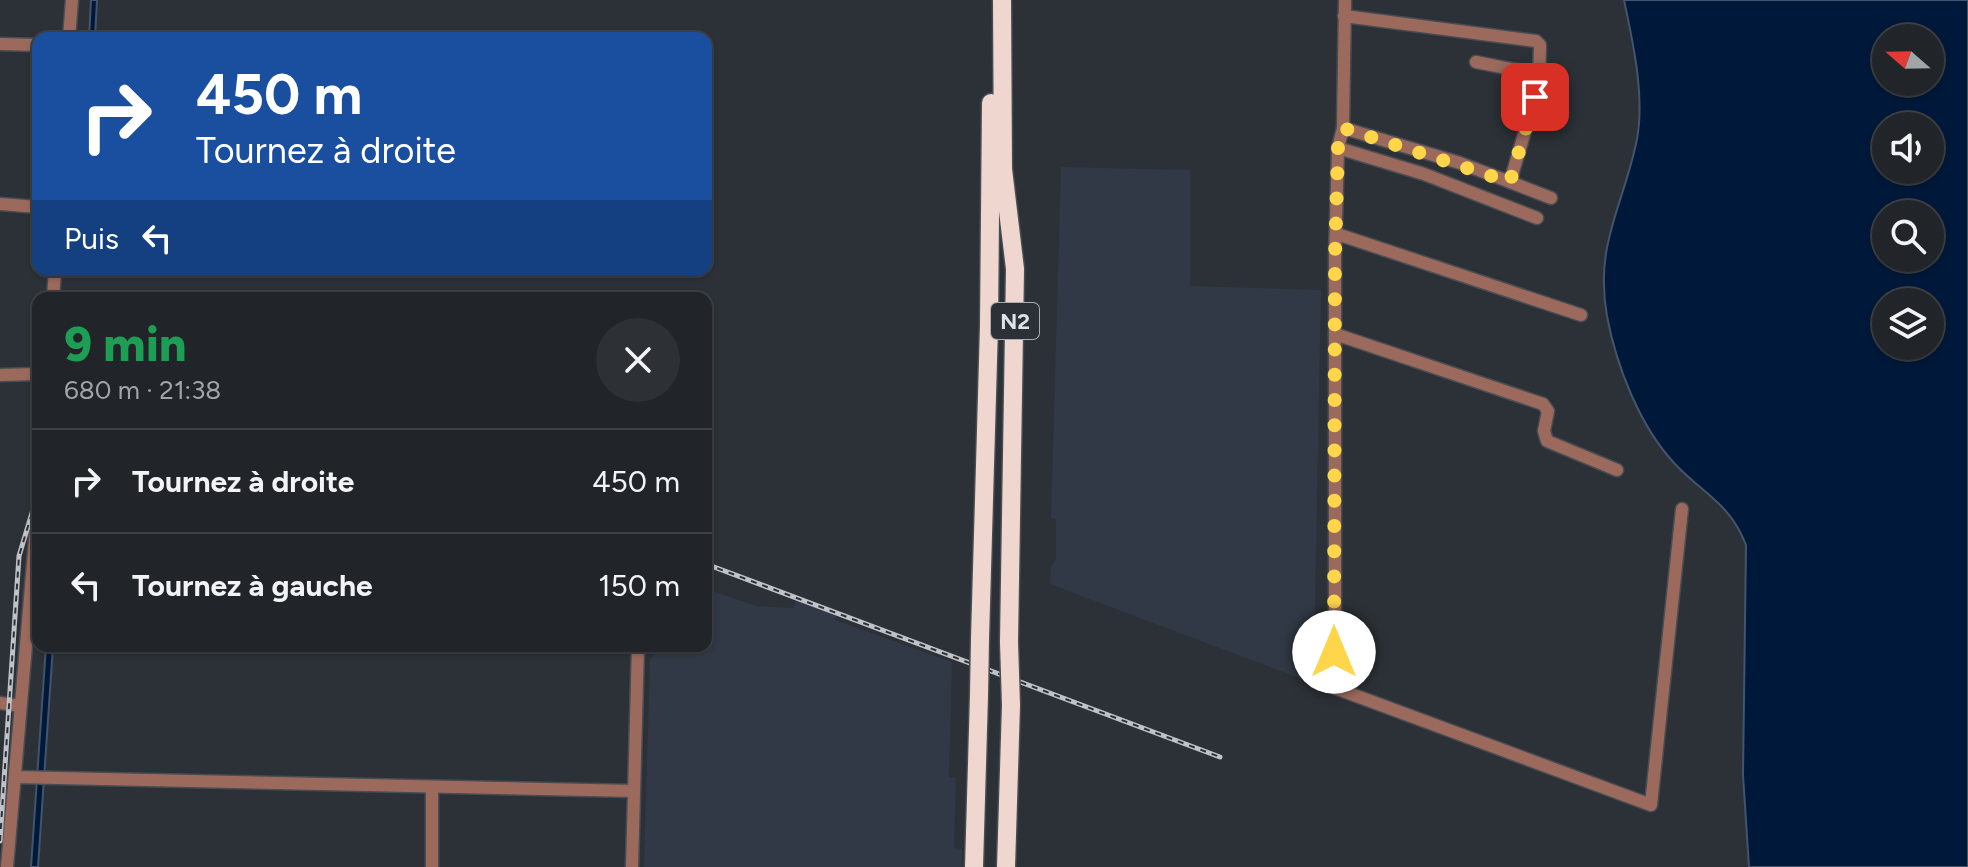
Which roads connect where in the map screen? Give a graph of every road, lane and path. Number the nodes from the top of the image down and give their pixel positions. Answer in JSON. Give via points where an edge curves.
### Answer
{"nodes":[{"id":1,"x":72,"y":0,"type":"edge"},
{"id":2,"x":991,"y":0,"type":"edge"},
{"id":3,"x":1002,"y":0,"type":"edge"},
{"id":4,"x":1345,"y":0,"type":"edge"},
{"id":5,"x":1344,"y":16,"type":"junction"},
{"id":6,"x":69,"y":32,"type":"edge"},
{"id":7,"x":0,"y":44,"type":"edge"},
{"id":8,"x":32,"y":45,"type":"edge"},
{"id":9,"x":1476,"y":62,"type":"dead end"},
{"id":10,"x":1541,"y":75,"type":"junction"},
{"id":11,"x":1343,"y":128,"type":"junction"},
{"id":12,"x":1338,"y":148,"type":"junction"},
{"id":13,"x":1510,"y":182,"type":"junction"},
{"id":14,"x":1551,"y":198,"type":"dead end"},
{"id":15,"x":0,"y":204,"type":"edge"},
{"id":16,"x":32,"y":207,"type":"edge"},
{"id":17,"x":1537,"y":218,"type":"dead end"},
{"id":18,"x":1337,"y":234,"type":"junction"},
{"id":19,"x":1581,"y":315,"type":"dead end"},
{"id":20,"x":1335,"y":334,"type":"junction"},
{"id":21,"x":32,"y":374,"type":"edge"},
{"id":22,"x":0,"y":375,"type":"edge"},
{"id":23,"x":1617,"y":470,"type":"dead end"},
{"id":24,"x":1682,"y":509,"type":"dead end"},
{"id":25,"x":32,"y":572,"type":"edge"},
{"id":26,"x":638,"y":652,"type":"edge"},
{"id":27,"x":0,"y":703,"type":"edge"},
{"id":28,"x":20,"y":706,"type":"junction"},
{"id":29,"x":15,"y":777,"type":"junction"},
{"id":30,"x":432,"y":789,"type":"junction"},
{"id":31,"x":634,"y":791,"type":"junction"},
{"id":32,"x":7,"y":867,"type":"edge"},
{"id":33,"x":432,"y":867,"type":"edge"},
{"id":34,"x":632,"y":867,"type":"edge"},
{"id":35,"x":974,"y":867,"type":"edge"},
{"id":36,"x":1006,"y":867,"type":"edge"}],
"edges":[{"from":1,"to":6,"type":"street"},
{"from":2,"to":35,"type":"highway","number":"N2","bridge":true,"via":[[991,222]]},
{"from":3,"to":36,"type":"highway","number":"N2","bridge":true,"via":[[1003,169],[1015,279]]},
{"from":4,"to":5,"type":"street"},
{"from":5,"to":10,"type":"street","via":[[1528,38],[1540,45]]},
{"from":5,"to":11,"type":"street"},
{"from":7,"to":8,"type":"street"},
{"from":9,"to":10,"type":"street"},
{"from":10,"to":13,"type":"street"},
{"from":11,"to":12,"type":"street"},
{"from":11,"to":13,"type":"street"},
{"from":12,"to":17,"type":"street","via":[[1424,174]]},
{"from":12,"to":18,"type":"street"},
{"from":13,"to":14,"type":"street"},
{"from":15,"to":16,"type":"street"},
{"from":18,"to":19,"type":"street"},
{"from":18,"to":20,"type":"street"},
{"from":20,"to":23,"type":"street","via":[[1543,404],[1548,411],[1547,441]]},
{"from":20,"to":24,"type":"street","via":[[1335,688],[1651,805]]},
{"from":21,"to":22,"type":"street"},
{"from":25,"to":28,"type":"street"},
{"from":26,"to":31,"type":"street"},
{"from":27,"to":28,"type":"street"},
{"from":28,"to":29,"type":"street"},
{"from":29,"to":30,"type":"street"},
{"from":29,"to":32,"type":"street"},
{"from":30,"to":31,"type":"street"},
{"from":30,"to":33,"type":"street"},
{"from":31,"to":34,"type":"street"}]}
